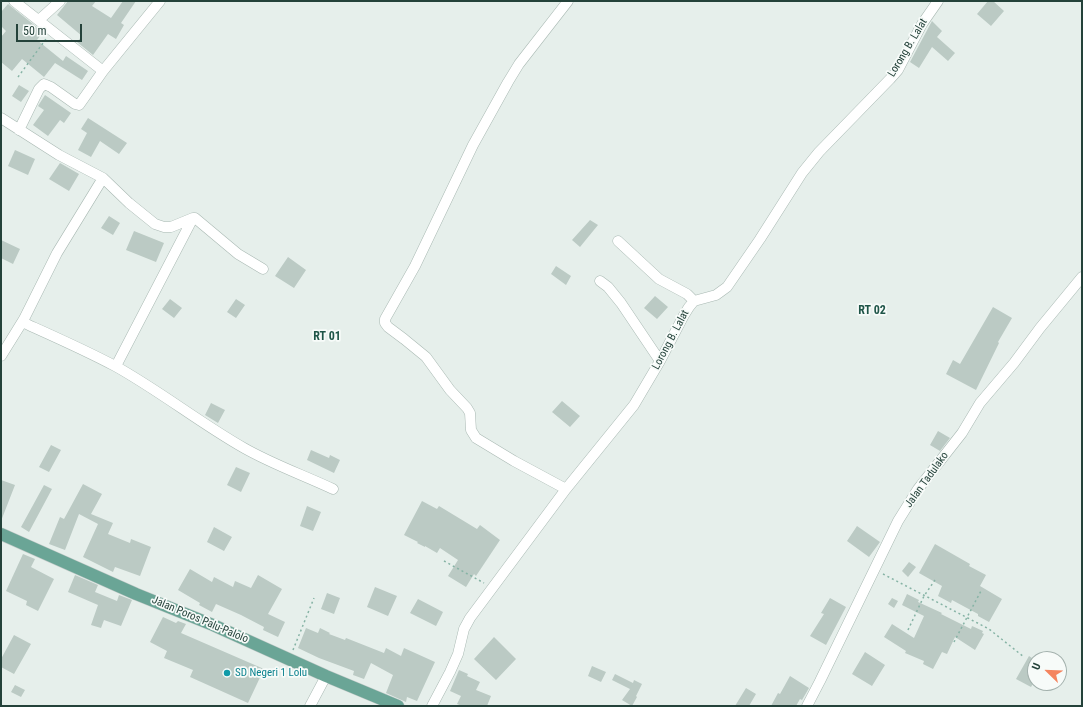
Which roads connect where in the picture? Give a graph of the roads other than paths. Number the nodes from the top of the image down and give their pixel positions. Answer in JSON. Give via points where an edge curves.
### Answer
{"nodes":[{"id":1,"x":14,"y":1,"type":"edge"},
{"id":2,"x":60,"y":1,"type":"edge"},
{"id":3,"x":160,"y":1,"type":"edge"},
{"id":4,"x":568,"y":1,"type":"edge"},
{"id":5,"x":938,"y":1,"type":"edge"},
{"id":6,"x":39,"y":20,"type":"junction"},
{"id":7,"x":103,"y":72,"type":"junction"},
{"id":8,"x":1,"y":118,"type":"edge"},
{"id":9,"x":19,"y":130,"type":"junction"},
{"id":10,"x":103,"y":178,"type":"junction"},
{"id":11,"x":193,"y":218,"type":"junction"},
{"id":12,"x":618,"y":241,"type":"dead end"},
{"id":13,"x":263,"y":269,"type":"dead end"},
{"id":14,"x":1082,"y":277,"type":"edge"},
{"id":15,"x":600,"y":281,"type":"dead end"},
{"id":16,"x":694,"y":300,"type":"junction"},
{"id":17,"x":22,"y":322,"type":"junction"},
{"id":18,"x":1,"y":356,"type":"edge"},
{"id":19,"x":660,"y":361,"type":"junction"},
{"id":20,"x":116,"y":366,"type":"junction"},
{"id":21,"x":333,"y":489,"type":"dead end"},
{"id":22,"x":566,"y":489,"type":"junction"},
{"id":23,"x":1,"y":534,"type":"edge"},
{"id":24,"x":326,"y":676,"type":"junction"},
{"id":25,"x":310,"y":706,"type":"edge"},
{"id":26,"x":398,"y":706,"type":"edge"},
{"id":27,"x":432,"y":706,"type":"edge"},
{"id":28,"x":807,"y":706,"type":"edge"}],
"edges":[{"from":1,"to":6,"type":"street"},
{"from":2,"to":6,"type":"street"},
{"from":3,"to":7,"type":"street"},
{"from":4,"to":22,"type":"street","via":[[519,64],[497,100],[461,168],[415,266],[385,319],[388,327],[426,357],[467,408],[470,413],[471,430],[476,438]]},
{"from":5,"to":16,"type":"street","name":"Lorong B. Lalat","via":[[922,24],[898,70],[802,172],[727,288],[716,295]]},
{"from":6,"to":7,"type":"street"},
{"from":7,"to":9,"type":"street","via":[[79,105],[47,84],[42,85]]},
{"from":8,"to":9,"type":"street"},
{"from":9,"to":10,"type":"street"},
{"from":10,"to":11,"type":"street","via":[[155,224],[171,227]]},
{"from":10,"to":17,"type":"street","via":[[57,253]]},
{"from":11,"to":13,"type":"street","via":[[238,254]]},
{"from":11,"to":20,"type":"street"},
{"from":12,"to":16,"type":"street","via":[[659,279]]},
{"from":14,"to":28,"type":"street","name":"Jalan Tadulako","via":[[980,403],[962,433],[918,489],[898,521]]},
{"from":15,"to":19,"type":"street","via":[[612,290]]},
{"from":16,"to":19,"type":"street","name":"Lorong B. Lalat"},
{"from":17,"to":18,"type":"street"},
{"from":17,"to":20,"type":"street"},
{"from":19,"to":22,"type":"street","name":"Lorong B. Lalat","via":[[634,405]]},
{"from":20,"to":21,"type":"street","via":[[245,448]]},
{"from":22,"to":27,"type":"street","name":"Lorong B. Lalat","via":[[470,618],[464,629],[458,654]]},
{"from":23,"to":24,"type":"main road","name":"Jalan Poros Palu-Palolo"},
{"from":24,"to":25,"type":"street"},
{"from":24,"to":26,"type":"main road","name":"Jalan Poros Palu-Palolo"}]}
